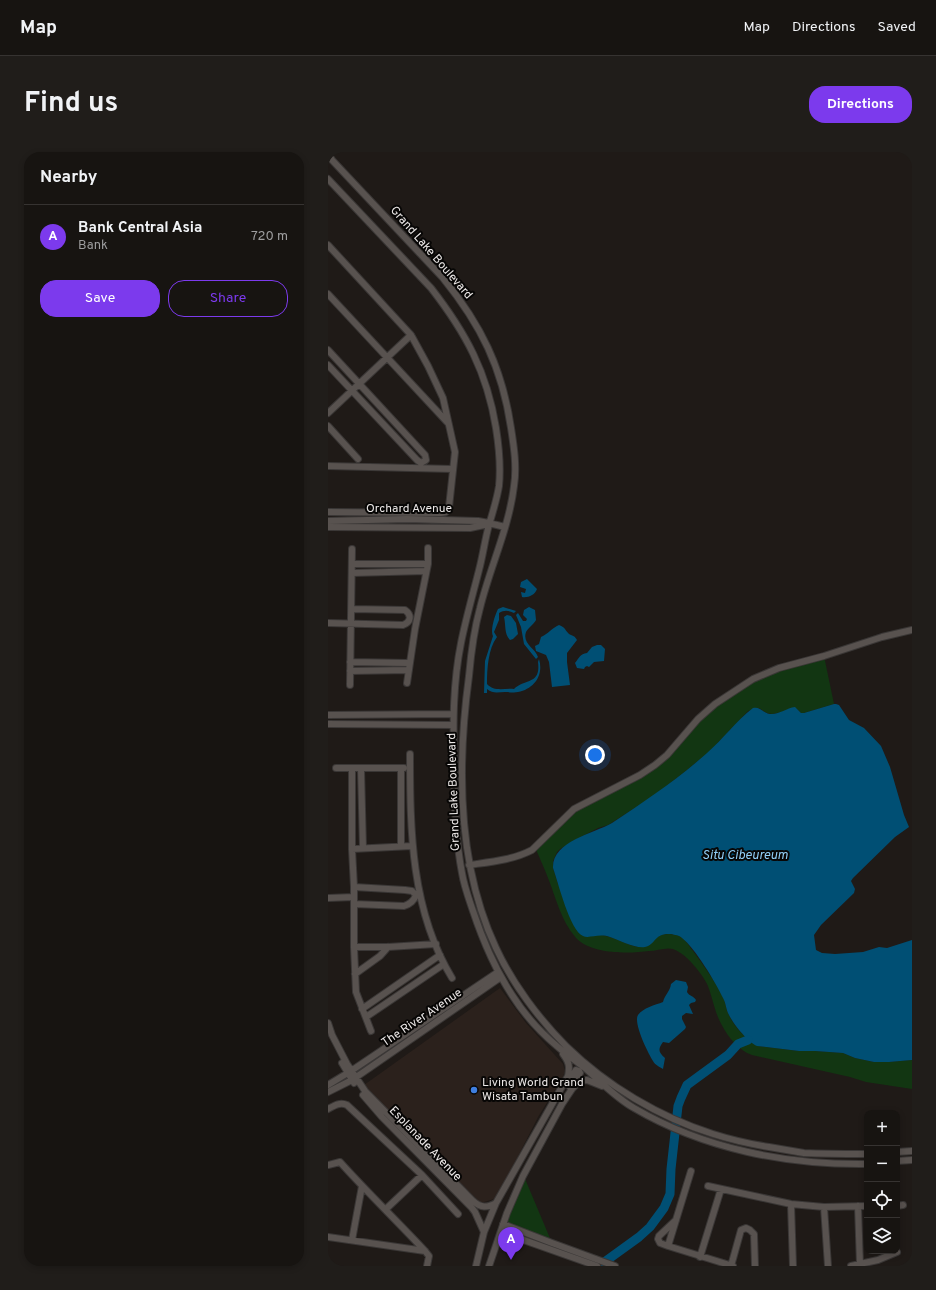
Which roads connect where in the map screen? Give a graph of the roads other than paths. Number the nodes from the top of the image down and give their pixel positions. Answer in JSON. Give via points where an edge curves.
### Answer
{"nodes":[{"id":1,"x":328,"y":154,"type":"edge"},
{"id":2,"x":330,"y":159,"type":"edge"},
{"id":3,"x":328,"y":179,"type":"edge"},
{"id":4,"x":328,"y":245,"type":"edge"},
{"id":5,"x":328,"y":294,"type":"edge"},
{"id":6,"x":411,"y":335,"type":"junction"},
{"id":7,"x":328,"y":350,"type":"edge"},
{"id":8,"x":386,"y":358,"type":"junction"},
{"id":9,"x":328,"y":365,"type":"edge"},
{"id":10,"x":359,"y":383,"type":"junction"},
{"id":11,"x":352,"y":389,"type":"junction"},
{"id":12,"x":328,"y":413,"type":"edge"},
{"id":13,"x":448,"y":423,"type":"junction"},
{"id":14,"x":328,"y":426,"type":"edge"},
{"id":15,"x":358,"y":459,"type":"dead end"},
{"id":16,"x":328,"y":466,"type":"edge"},
{"id":17,"x":453,"y":469,"type":"junction"},
{"id":18,"x":328,"y":512,"type":"edge"},
{"id":19,"x":328,"y":521,"type":"edge"},
{"id":20,"x":489,"y":524,"type":"junction"},
{"id":21,"x":328,"y":527,"type":"edge"},
{"id":22,"x":505,"y":528,"type":"junction"},
{"id":23,"x":428,"y":548,"type":"dead end"},
{"id":24,"x":352,"y":549,"type":"dead end"},
{"id":25,"x":352,"y":564,"type":"junction"},
{"id":26,"x":428,"y":564,"type":"junction"},
{"id":27,"x":426,"y":572,"type":"junction"},
{"id":28,"x":352,"y":573,"type":"junction"},
{"id":29,"x":352,"y":609,"type":"junction"},
{"id":30,"x":328,"y":623,"type":"edge"},
{"id":31,"x":352,"y":624,"type":"junction"},
{"id":32,"x":912,"y":630,"type":"edge"},
{"id":33,"x":350,"y":662,"type":"junction"},
{"id":34,"x":409,"y":662,"type":"junction"},
{"id":35,"x":409,"y":670,"type":"junction"},
{"id":36,"x":350,"y":671,"type":"junction"},
{"id":37,"x":407,"y":683,"type":"dead end"},
{"id":38,"x":350,"y":684,"type":"dead end"},
{"id":39,"x":454,"y":697,"type":"junction"},
{"id":40,"x":466,"y":697,"type":"junction"},
{"id":41,"x":453,"y":714,"type":"junction"},
{"id":42,"x":328,"y":715,"type":"edge"},
{"id":43,"x":328,"y":724,"type":"edge"},
{"id":44,"x":453,"y":726,"type":"junction"},
{"id":45,"x":462,"y":738,"type":"junction"},
{"id":46,"x":453,"y":739,"type":"junction"},
{"id":47,"x":410,"y":754,"type":"dead end"},
{"id":48,"x":336,"y":768,"type":"dead end"},
{"id":49,"x":352,"y":768,"type":"junction"},
{"id":50,"x":402,"y":768,"type":"junction"},
{"id":51,"x":410,"y":768,"type":"junction"},
{"id":52,"x":361,"y":769,"type":"junction"},
{"id":53,"x":401,"y":846,"type":"junction"},
{"id":54,"x":412,"y":846,"type":"junction"},
{"id":55,"x":363,"y":848,"type":"junction"},
{"id":56,"x":352,"y":849,"type":"junction"},
{"id":57,"x":469,"y":865,"type":"junction"},
{"id":58,"x":354,"y":887,"type":"junction"},
{"id":59,"x":354,"y":897,"type":"junction"},
{"id":60,"x":328,"y":898,"type":"edge"},
{"id":61,"x":354,"y":904,"type":"junction"},
{"id":62,"x":436,"y":944,"type":"junction"},
{"id":63,"x":354,"y":947,"type":"junction"},
{"id":64,"x":388,"y":947,"type":"junction"},
{"id":65,"x":440,"y":955,"type":"junction"},
{"id":66,"x":444,"y":964,"type":"junction"},
{"id":67,"x":355,"y":974,"type":"junction"},
{"id":68,"x":500,"y":975,"type":"junction"},
{"id":69,"x":452,"y":978,"type":"dead end"},
{"id":70,"x":362,"y":1009,"type":"junction"},
{"id":71,"x":366,"y":1017,"type":"junction"},
{"id":72,"x":328,"y":1023,"type":"edge"},
{"id":73,"x":371,"y":1031,"type":"dead end"},
{"id":74,"x":328,"y":1035,"type":"edge"},
{"id":75,"x":559,"y":1048,"type":"junction"},
{"id":76,"x":354,"y":1079,"type":"junction"},
{"id":77,"x":328,"y":1084,"type":"edge"},
{"id":78,"x":609,"y":1090,"type":"junction"},
{"id":79,"x":328,"y":1092,"type":"edge"},
{"id":80,"x":562,"y":1104,"type":"junction"},
{"id":81,"x":328,"y":1109,"type":"edge"},
{"id":82,"x":541,"y":1122,"type":"junction"},
{"id":83,"x":912,"y":1151,"type":"edge"},
{"id":84,"x":900,"y":1152,"type":"edge"},
{"id":85,"x":864,"y":1154,"type":"edge"},
{"id":86,"x":912,"y":1160,"type":"edge"},
{"id":87,"x":900,"y":1161,"type":"edge"},
{"id":88,"x":864,"y":1164,"type":"edge"},
{"id":89,"x":328,"y":1165,"type":"edge"},
{"id":90,"x":691,"y":1172,"type":"dead end"},
{"id":91,"x":422,"y":1174,"type":"junction"},
{"id":92,"x":362,"y":1186,"type":"junction"},
{"id":93,"x":708,"y":1186,"type":"dead end"},
{"id":94,"x":721,"y":1189,"type":"junction"},
{"id":95,"x":496,"y":1203,"type":"junction"},
{"id":96,"x":791,"y":1204,"type":"junction"},
{"id":97,"x":858,"y":1206,"type":"junction"},
{"id":98,"x":864,"y":1206,"type":"edge"},
{"id":99,"x":824,"y":1207,"type":"junction"},
{"id":100,"x":386,"y":1209,"type":"junction"},
{"id":101,"x":458,"y":1214,"type":"dead end"},
{"id":102,"x":676,"y":1220,"type":"junction"},
{"id":103,"x":503,"y":1224,"type":"junction"},
{"id":104,"x":484,"y":1232,"type":"junction"},
{"id":105,"x":501,"y":1232,"type":"junction"},
{"id":106,"x":328,"y":1237,"type":"edge"},
{"id":107,"x":352,"y":1240,"type":"junction"},
{"id":108,"x":668,"y":1246,"type":"junction"},
{"id":109,"x":426,"y":1251,"type":"junction"},
{"id":110,"x":892,"y":1254,"type":"edge"},
{"id":111,"x":700,"y":1257,"type":"junction"},
{"id":112,"x":595,"y":1263,"type":"edge"},
{"id":113,"x":860,"y":1265,"type":"junction"},
{"id":114,"x":427,"y":1266,"type":"edge"},
{"id":115,"x":476,"y":1266,"type":"edge"},
{"id":116,"x":489,"y":1266,"type":"edge"},
{"id":117,"x":615,"y":1266,"type":"edge"},
{"id":118,"x":732,"y":1266,"type":"edge"},
{"id":119,"x":755,"y":1266,"type":"edge"},
{"id":120,"x":793,"y":1266,"type":"edge"},
{"id":121,"x":828,"y":1266,"type":"edge"},
{"id":122,"x":851,"y":1266,"type":"edge"}],
"edges":[{"from":1,"to":2,"type":"street","name":"Grand Lake Boulevard"},
{"from":2,"to":22,"type":"street","name":"Grand Lake Boulevard","via":[[455,293],[478,327],[489,349],[506,398],[514,445],[514,486]]},
{"from":3,"to":20,"type":"street","name":"Grand Lake Boulevard","via":[[432,288],[464,334],[475,356],[491,402],[499,448],[499,485]]},
{"from":4,"to":6,"type":"street"},
{"from":5,"to":8,"type":"street"},
{"from":6,"to":8,"type":"street"},
{"from":6,"to":13,"type":"street","via":[[443,398]]},
{"from":7,"to":10,"type":"street"},
{"from":8,"to":10,"type":"street"},
{"from":8,"to":13,"type":"street"},
{"from":9,"to":11,"type":"street"},
{"from":10,"to":11,"type":"street"},
{"from":10,"to":11,"type":"street","via":[[425,454],[426,460],[421,463],[417,460]]},
{"from":11,"to":12,"type":"street"},
{"from":13,"to":17,"type":"street","via":[[455,452]]},
{"from":14,"to":15,"type":"street"},
{"from":16,"to":17,"type":"street"},
{"from":17,"to":18,"type":"street","via":[[449,508],[446,512]]},
{"from":19,"to":20,"type":"street","name":"Orchard Avenue","via":[[407,519]]},
{"from":20,"to":21,"type":"street","name":"Orchard Avenue","via":[[470,528]]},
{"from":20,"to":22,"type":"street","name":"Orchard Avenue"},
{"from":20,"to":39,"type":"street","name":"Grand Lake Boulevard","via":[[461,642]]},
{"from":22,"to":40,"type":"street","name":"Grand Lake Boulevard","via":[[480,607]]},
{"from":23,"to":26,"type":"street"},
{"from":24,"to":25,"type":"street"},
{"from":25,"to":26,"type":"street"},
{"from":25,"to":28,"type":"street"},
{"from":26,"to":27,"type":"street"},
{"from":27,"to":28,"type":"street"},
{"from":27,"to":34,"type":"street"},
{"from":28,"to":29,"type":"street"},
{"from":29,"to":31,"type":"street"},
{"from":29,"to":31,"type":"street","via":[[406,610],[410,614],[404,625]]},
{"from":30,"to":31,"type":"street"},
{"from":31,"to":33,"type":"street"},
{"from":32,"to":57,"type":"street","via":[[779,668],[753,679],[698,719],[655,765],[574,809],[532,850],[509,858]]},
{"from":33,"to":34,"type":"street"},
{"from":33,"to":36,"type":"street"},
{"from":34,"to":35,"type":"street"},
{"from":35,"to":36,"type":"street"},
{"from":35,"to":37,"type":"street"},
{"from":36,"to":38,"type":"street"},
{"from":39,"to":40,"type":"street"},
{"from":39,"to":41,"type":"street","name":"Grand Lake Boulevard"},
{"from":40,"to":45,"type":"street","name":"Grand Lake Boulevard"},
{"from":41,"to":42,"type":"street"},
{"from":41,"to":44,"type":"street","name":"Grand Lake Boulevard"},
{"from":43,"to":44,"type":"street"},
{"from":44,"to":46,"type":"street","name":"Grand Lake Boulevard"},
{"from":45,"to":46,"type":"street"},
{"from":45,"to":57,"type":"street","name":"Grand Lake Boulevard","via":[[465,838]]},
{"from":46,"to":68,"type":"street","name":"Grand Lake Boulevard","via":[[455,815],[462,875],[479,929]]},
{"from":47,"to":51,"type":"street"},
{"from":48,"to":49,"type":"street"},
{"from":49,"to":52,"type":"street"},
{"from":49,"to":56,"type":"street"},
{"from":50,"to":51,"type":"street"},
{"from":50,"to":52,"type":"street"},
{"from":50,"to":53,"type":"street"},
{"from":51,"to":54,"type":"street"},
{"from":52,"to":55,"type":"street"},
{"from":53,"to":54,"type":"street"},
{"from":53,"to":55,"type":"street"},
{"from":54,"to":62,"type":"street","via":[[418,887]]},
{"from":55,"to":56,"type":"street"},
{"from":56,"to":58,"type":"street"},
{"from":57,"to":85,"type":"street","name":"Grand Lake Boulevard","via":[[480,907],[507,969],[550,1029],[591,1069],[637,1100],[673,1119],[714,1135],[802,1152]]},
{"from":58,"to":59,"type":"street"},
{"from":58,"to":61,"type":"street","via":[[409,890],[416,895],[411,903],[404,906]]},
{"from":59,"to":60,"type":"street"},
{"from":59,"to":61,"type":"street"},
{"from":61,"to":63,"type":"street"},
{"from":62,"to":64,"type":"street"},
{"from":62,"to":65,"type":"street"},
{"from":63,"to":64,"type":"street"},
{"from":63,"to":67,"type":"street"},
{"from":64,"to":67,"type":"street"},
{"from":65,"to":66,"type":"street"},
{"from":65,"to":70,"type":"street"},
{"from":66,"to":69,"type":"street"},
{"from":66,"to":71,"type":"street"},
{"from":67,"to":70,"type":"street","via":[[356,992]]},
{"from":68,"to":75,"type":"street","name":"Grand Lake Boulevard","via":[[533,1023]]},
{"from":68,"to":76,"type":"street","name":"The River Avenue"},
{"from":70,"to":71,"type":"street"},
{"from":71,"to":73,"type":"street"},
{"from":72,"to":76,"type":"street"},
{"from":74,"to":76,"type":"street"},
{"from":75,"to":78,"type":"street","name":"Grand Lake Boulevard"},
{"from":75,"to":82,"type":"street","via":[[569,1062],[570,1068],[568,1076]]},
{"from":76,"to":77,"type":"street"},
{"from":76,"to":79,"type":"street"},
{"from":76,"to":95,"type":"street","name":"Esplanade Avenue","via":[[473,1201],[485,1207]]},
{"from":76,"to":104,"type":"street","name":"Esplanade Avenue","via":[[382,1117],[472,1208]]},
{"from":78,"to":80,"type":"street","via":[[587,1080],[580,1081]]},
{"from":78,"to":88,"type":"street","name":"Grand Lake Boulevard","via":[[632,1107],[672,1128],[734,1149],[798,1161]]},
{"from":80,"to":82,"type":"street","via":[[562,1100],[580,1074],[579,1071],[574,1072]]},
{"from":80,"to":103,"type":"street","via":[[523,1176]]},
{"from":81,"to":91,"type":"street","via":[[336,1104],[347,1105]]},
{"from":82,"to":95,"type":"street"},
{"from":83,"to":84,"type":"street"},
{"from":86,"to":87,"type":"street"},
{"from":89,"to":92,"type":"street","via":[[340,1162]]},
{"from":90,"to":102,"type":"street"},
{"from":91,"to":100,"type":"street"},
{"from":91,"to":101,"type":"street"},
{"from":92,"to":100,"type":"street"},
{"from":92,"to":107,"type":"street"},
{"from":93,"to":94,"type":"street"},
{"from":94,"to":96,"type":"street"},
{"from":94,"to":111,"type":"street"},
{"from":95,"to":104,"type":"street"},
{"from":96,"to":99,"type":"street"},
{"from":96,"to":120,"type":"street"},
{"from":97,"to":98,"type":"street"},
{"from":97,"to":99,"type":"street"},
{"from":97,"to":113,"type":"street"},
{"from":99,"to":121,"type":"street"},
{"from":100,"to":109,"type":"street"},
{"from":102,"to":108,"type":"street"},
{"from":102,"to":108,"type":"street","via":[[658,1239],[660,1243]]},
{"from":103,"to":105,"type":"street"},
{"from":103,"to":112,"type":"street"},
{"from":104,"to":115,"type":"street"},
{"from":105,"to":112,"type":"street"},
{"from":105,"to":116,"type":"street"},
{"from":106,"to":107,"type":"street"},
{"from":107,"to":109,"type":"street"},
{"from":108,"to":111,"type":"street"},
{"from":109,"to":114,"type":"street","via":[[429,1256]]},
{"from":110,"to":113,"type":"street"},
{"from":111,"to":118,"type":"street"},
{"from":112,"to":117,"type":"street","via":[[605,1262]]},
{"from":113,"to":122,"type":"street"},
{"from":118,"to":119,"type":"street","via":[[741,1230],[746,1228],[754,1234]]}]}
